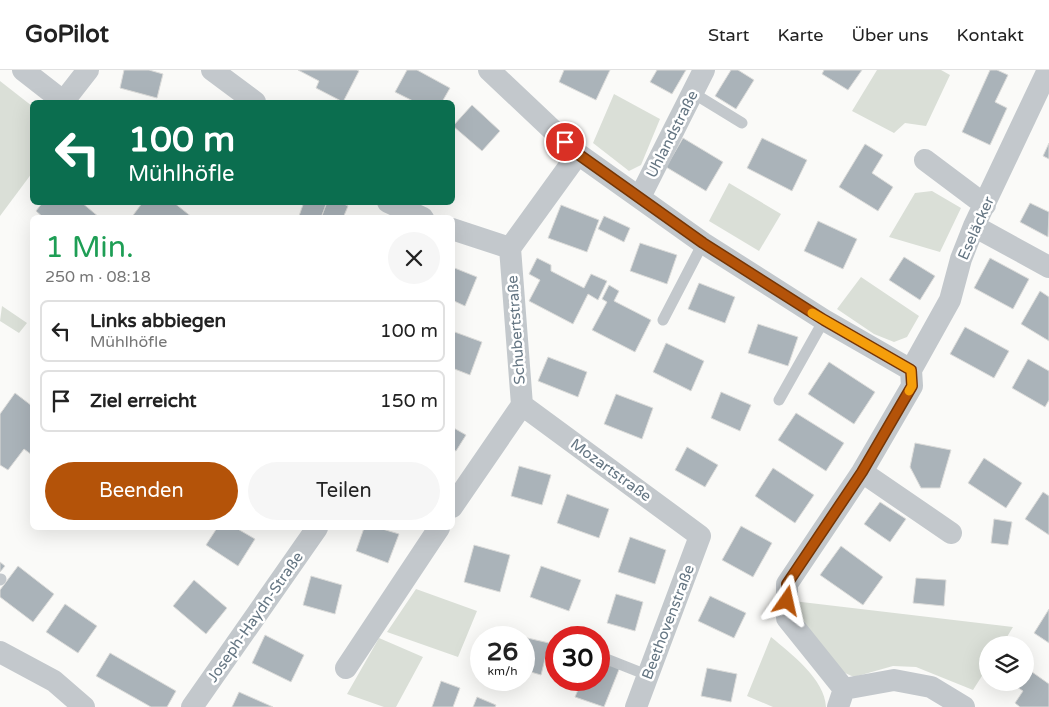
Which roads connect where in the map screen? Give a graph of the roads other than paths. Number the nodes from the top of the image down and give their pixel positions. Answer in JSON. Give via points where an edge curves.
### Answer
{"nodes":[{"id":1,"x":23,"y":70,"type":"edge"},
{"id":2,"x":88,"y":70,"type":"edge"},
{"id":3,"x":212,"y":70,"type":"edge"},
{"id":4,"x":489,"y":70,"type":"edge"},
{"id":5,"x":704,"y":70,"type":"edge"},
{"id":6,"x":1048,"y":70,"type":"edge"},
{"id":7,"x":693,"y":93,"type":"junction"},
{"id":8,"x":61,"y":100,"type":"edge"},
{"id":9,"x":66,"y":100,"type":"edge"},
{"id":10,"x":252,"y":100,"type":"edge"},
{"id":11,"x":742,"y":123,"type":"dead end"},
{"id":12,"x":578,"y":154,"type":"junction"},
{"id":13,"x":925,"y":160,"type":"dead end"},
{"id":14,"x":640,"y":197,"type":"junction"},
{"id":15,"x":395,"y":205,"type":"edge"},
{"id":16,"x":985,"y":206,"type":"junction"},
{"id":17,"x":416,"y":215,"type":"edge"},
{"id":18,"x":974,"y":226,"type":"junction"},
{"id":19,"x":455,"y":230,"type":"edge"},
{"id":20,"x":703,"y":243,"type":"junction"},
{"id":21,"x":510,"y":248,"type":"junction"},
{"id":22,"x":1049,"y":267,"type":"edge"},
{"id":23,"x":662,"y":320,"type":"dead end"},
{"id":24,"x":824,"y":320,"type":"junction"},
{"id":25,"x":912,"y":378,"type":"junction"},
{"id":26,"x":779,"y":400,"type":"dead end"},
{"id":27,"x":522,"y":404,"type":"junction"},
{"id":28,"x":862,"y":472,"type":"junction"},
{"id":29,"x":455,"y":503,"type":"edge"},
{"id":30,"x":317,"y":530,"type":"edge"},
{"id":31,"x":438,"y":530,"type":"edge"},
{"id":32,"x":951,"y":533,"type":"dead end"},
{"id":33,"x":700,"y":536,"type":"joint"},
{"id":34,"x":0,"y":652,"type":"edge"},
{"id":35,"x":610,"y":660,"type":"edge"},
{"id":36,"x":346,"y":668,"type":"dead end"},
{"id":37,"x":647,"y":675,"type":"junction"},
{"id":38,"x":841,"y":698,"type":"edge"},
{"id":39,"x":84,"y":707,"type":"edge"},
{"id":40,"x":192,"y":707,"type":"edge"},
{"id":41,"x":636,"y":707,"type":"edge"},
{"id":42,"x":964,"y":707,"type":"edge"}],
"edges":[{"from":1,"to":8,"type":"street"},
{"from":2,"to":9,"type":"street"},
{"from":3,"to":10,"type":"street"},
{"from":4,"to":12,"type":"street"},
{"from":5,"to":7,"type":"street","name":"Uhlandstraße"},
{"from":6,"to":16,"type":"street","name":"Eseläcker"},
{"from":7,"to":11,"type":"lane"},
{"from":7,"to":14,"type":"street","name":"Uhlandstraße"},
{"from":12,"to":14,"type":"street"},
{"from":12,"to":21,"type":"street"},
{"from":13,"to":16,"type":"street"},
{"from":14,"to":20,"type":"street"},
{"from":15,"to":17,"type":"street"},
{"from":16,"to":18,"type":"street","name":"Eseläcker"},
{"from":18,"to":22,"type":"street"},
{"from":18,"to":25,"type":"street","name":"Eseläcker","via":[[950,300]]},
{"from":19,"to":21,"type":"street"},
{"from":20,"to":23,"type":"lane"},
{"from":20,"to":24,"type":"street"},
{"from":21,"to":27,"type":"street","name":"Schubertstraße"},
{"from":24,"to":25,"type":"street"},
{"from":24,"to":26,"type":"lane"},
{"from":25,"to":28,"type":"street","name":"Eseläcker"},
{"from":27,"to":29,"type":"street","name":"Schubertstraße"},
{"from":27,"to":33,"type":"street","name":"Mozartstraße"},
{"from":28,"to":32,"type":"street"},
{"from":28,"to":38,"type":"street","name":"Eseläcker","via":[[787,584],[787,618]]},
{"from":30,"to":40,"type":"street","name":"Joseph-Haydn-Straße"},
{"from":31,"to":36,"type":"street"},
{"from":33,"to":37,"type":"street","name":"Beethovenstraße"},
{"from":34,"to":39,"type":"street","via":[[54,680]]},
{"from":35,"to":37,"type":"lane"},
{"from":37,"to":41,"type":"street","name":"Beethovenstraße"},
{"from":38,"to":42,"type":"street","via":[[894,680],[931,687]]}]}
